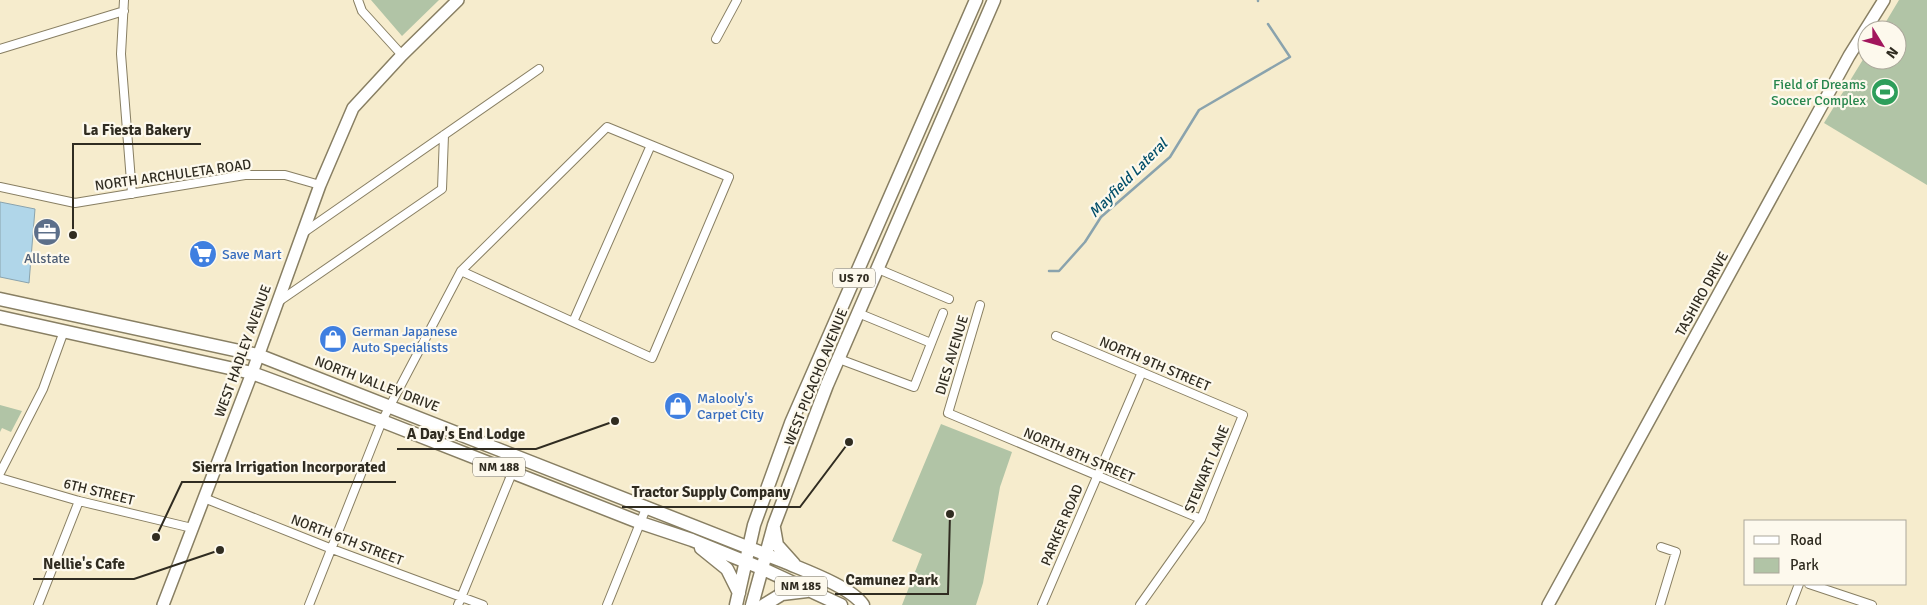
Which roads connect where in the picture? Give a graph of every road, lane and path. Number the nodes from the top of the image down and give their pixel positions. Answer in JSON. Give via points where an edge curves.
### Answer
{"nodes":[{"id":1,"x":124,"y":0,"type":"edge"},
{"id":2,"x":358,"y":0,"type":"edge"},
{"id":3,"x":458,"y":0,"type":"edge"},
{"id":4,"x":737,"y":0,"type":"edge"},
{"id":5,"x":976,"y":0,"type":"edge"},
{"id":6,"x":994,"y":0,"type":"edge"},
{"id":7,"x":1884,"y":0,"type":"edge"},
{"id":8,"x":124,"y":11,"type":"junction"},
{"id":9,"x":716,"y":39,"type":"dead end"},
{"id":10,"x":0,"y":49,"type":"edge"},
{"id":11,"x":402,"y":54,"type":"junction"},
{"id":12,"x":539,"y":69,"type":"dead end"},
{"id":13,"x":444,"y":135,"type":"junction"},
{"id":14,"x":651,"y":145,"type":"junction"},
{"id":15,"x":320,"y":185,"type":"junction"},
{"id":16,"x":0,"y":187,"type":"edge"},
{"id":17,"x":132,"y":194,"type":"junction"},
{"id":18,"x":303,"y":233,"type":"junction"},
{"id":19,"x":878,"y":269,"type":"junction"},
{"id":20,"x":461,"y":271,"type":"junction"},
{"id":21,"x":948,"y":299,"type":"dead end"},
{"id":22,"x":0,"y":300,"type":"edge"},
{"id":23,"x":276,"y":303,"type":"junction"},
{"id":24,"x":980,"y":305,"type":"dead end"},
{"id":25,"x":858,"y":313,"type":"junction"},
{"id":26,"x":943,"y":313,"type":"dead end"},
{"id":27,"x":0,"y":317,"type":"edge"},
{"id":28,"x":573,"y":322,"type":"junction"},
{"id":29,"x":64,"y":331,"type":"junction"},
{"id":30,"x":1056,"y":336,"type":"dead end"},
{"id":31,"x":932,"y":342,"type":"junction"},
{"id":32,"x":258,"y":355,"type":"junction"},
{"id":33,"x":838,"y":359,"type":"junction"},
{"id":34,"x":1142,"y":372,"type":"junction"},
{"id":35,"x":252,"y":373,"type":"junction"},
{"id":36,"x":389,"y":405,"type":"junction"},
{"id":37,"x":948,"y":413,"type":"joint"},
{"id":38,"x":1243,"y":415,"type":"joint"},
{"id":39,"x":382,"y":421,"type":"junction"},
{"id":40,"x":519,"y":456,"type":"junction"},
{"id":41,"x":512,"y":472,"type":"junction"},
{"id":42,"x":0,"y":473,"type":"edge"},
{"id":43,"x":1097,"y":477,"type":"junction"},
{"id":44,"x":0,"y":478,"type":"edge"},
{"id":45,"x":204,"y":498,"type":"junction"},
{"id":46,"x":80,"y":501,"type":"junction"},
{"id":47,"x":647,"y":506,"type":"junction"},
{"id":48,"x":1201,"y":519,"type":"junction"},
{"id":49,"x":641,"y":523,"type":"junction"},
{"id":50,"x":754,"y":525,"type":"junction"},
{"id":51,"x":774,"y":525,"type":"junction"},
{"id":52,"x":192,"y":528,"type":"junction"},
{"id":53,"x":722,"y":537,"type":"junction"},
{"id":54,"x":692,"y":540,"type":"junction"},
{"id":55,"x":1661,"y":547,"type":"dead end"},
{"id":56,"x":749,"y":548,"type":"junction"},
{"id":57,"x":332,"y":549,"type":"junction"},
{"id":58,"x":764,"y":554,"type":"junction"},
{"id":59,"x":745,"y":562,"type":"junction"},
{"id":60,"x":761,"y":568,"type":"junction"},
{"id":61,"x":800,"y":569,"type":"junction"},
{"id":62,"x":1799,"y":585,"type":"edge"},
{"id":63,"x":1812,"y":585,"type":"edge"},
{"id":64,"x":812,"y":591,"type":"junction"},
{"id":65,"x":462,"y":596,"type":"junction"},
{"id":66,"x":737,"y":600,"type":"edge"},
{"id":67,"x":38,"y":605,"type":"edge"},
{"id":68,"x":162,"y":605,"type":"edge"},
{"id":69,"x":309,"y":605,"type":"edge"},
{"id":70,"x":458,"y":605,"type":"edge"},
{"id":71,"x":483,"y":605,"type":"edge"},
{"id":72,"x":607,"y":605,"type":"edge"},
{"id":73,"x":752,"y":605,"type":"edge"},
{"id":74,"x":764,"y":605,"type":"edge"},
{"id":75,"x":841,"y":605,"type":"edge"},
{"id":76,"x":864,"y":605,"type":"edge"},
{"id":77,"x":1042,"y":605,"type":"edge"},
{"id":78,"x":1140,"y":605,"type":"edge"},
{"id":79,"x":1548,"y":605,"type":"edge"},
{"id":80,"x":1660,"y":605,"type":"edge"},
{"id":81,"x":1790,"y":605,"type":"edge"},
{"id":82,"x":1872,"y":605,"type":"edge"}],
"edges":[{"from":1,"to":8,"type":"street"},
{"from":2,"to":11,"type":"street","via":[[362,11]]},
{"from":3,"to":11,"type":"street","name":"WEST HADLEY AVENUE"},
{"from":4,"to":9,"type":"street"},
{"from":5,"to":50,"type":"main road","name":"WEST PICACHO AVENUE","number":"US 70","via":[[791,423]]},
{"from":6,"to":19,"type":"main road","name":"WEST PICACHO AVENUE","number":"US 70"},
{"from":7,"to":79,"type":"street","name":"TASHIRO DRIVE","via":[[1849,56]]},
{"from":8,"to":10,"type":"street"},
{"from":8,"to":17,"type":"street","via":[[121,54]]},
{"from":11,"to":15,"type":"street","name":"WEST HADLEY AVENUE","via":[[354,108]]},
{"from":12,"to":13,"type":"street"},
{"from":13,"to":18,"type":"street"},
{"from":13,"to":23,"type":"street","via":[[442,189]]},
{"from":14,"to":20,"type":"street","via":[[607,127]]},
{"from":14,"to":28,"type":"street"},
{"from":14,"to":28,"type":"street","via":[[728,177],[652,358]]},
{"from":15,"to":17,"type":"street","name":"NORTH ARCHULETA ROAD","via":[[286,175],[245,175]]},
{"from":15,"to":18,"type":"street","name":"WEST HADLEY AVENUE"},
{"from":16,"to":17,"type":"street","name":"NORTH ARCHULETA ROAD","via":[[75,203]]},
{"from":18,"to":23,"type":"street","name":"WEST HADLEY AVENUE"},
{"from":19,"to":21,"type":"street"},
{"from":19,"to":25,"type":"main road","name":"WEST PICACHO AVENUE","number":"US 70"},
{"from":20,"to":28,"type":"street"},
{"from":20,"to":36,"type":"street"},
{"from":22,"to":32,"type":"main road","name":"NORTH VALLEY DRIVE","number":"NM 188"},
{"from":23,"to":32,"type":"street","name":"WEST HADLEY AVENUE"},
{"from":24,"to":37,"type":"street","name":"DIES AVENUE"},
{"from":25,"to":31,"type":"street"},
{"from":25,"to":33,"type":"main road","name":"WEST PICACHO AVENUE","number":"US 70"},
{"from":26,"to":31,"type":"street"},
{"from":27,"to":29,"type":"main road","number":"NM 188"},
{"from":29,"to":35,"type":"main road","number":"NM 188"},
{"from":29,"to":42,"type":"street","via":[[43,389]]},
{"from":30,"to":34,"type":"street","name":"NORTH 9TH STREET"},
{"from":31,"to":33,"type":"street","via":[[914,387]]},
{"from":32,"to":35,"type":"street","name":"WEST HADLEY AVENUE"},
{"from":32,"to":36,"type":"main road","name":"NORTH VALLEY DRIVE","number":"NM 188"},
{"from":33,"to":51,"type":"main road","name":"WEST PICACHO AVENUE","number":"US 70"},
{"from":34,"to":38,"type":"street","name":"NORTH 9TH STREET"},
{"from":34,"to":43,"type":"street","name":"PARKER ROAD"},
{"from":35,"to":39,"type":"main road","number":"NM 188"},
{"from":35,"to":45,"type":"street","name":"WEST HADLEY AVENUE"},
{"from":36,"to":39,"type":"street"},
{"from":36,"to":40,"type":"main road","name":"NORTH VALLEY DRIVE","number":"NM 188"},
{"from":37,"to":43,"type":"street","name":"NORTH 8TH STREET"},
{"from":38,"to":48,"type":"street","name":"STEWART LANE"},
{"from":39,"to":41,"type":"main road","number":"NM 188"},
{"from":39,"to":57,"type":"street"},
{"from":40,"to":41,"type":"street"},
{"from":40,"to":47,"type":"main road","name":"NORTH VALLEY DRIVE","number":"NM 188"},
{"from":41,"to":49,"type":"main road","number":"NM 188"},
{"from":41,"to":65,"type":"street"},
{"from":43,"to":48,"type":"street","name":"NORTH 8TH STREET"},
{"from":43,"to":77,"type":"street","name":"PARKER ROAD"},
{"from":44,"to":46,"type":"street","name":"6TH STREET"},
{"from":45,"to":52,"type":"street","name":"WEST HADLEY AVENUE"},
{"from":45,"to":57,"type":"street","name":"NORTH 6TH STREET"},
{"from":46,"to":52,"type":"street","name":"6TH STREET"},
{"from":46,"to":67,"type":"street"},
{"from":47,"to":49,"type":"street"},
{"from":47,"to":53,"type":"main road","name":"NORTH VALLEY DRIVE","number":"NM 188"},
{"from":48,"to":78,"type":"street","name":"STEWART LANE"},
{"from":49,"to":54,"type":"main road","number":"NM 188"},
{"from":49,"to":72,"type":"street"},
{"from":50,"to":53,"type":"main road","via":[[745,533]]},
{"from":50,"to":56,"type":"main road","name":"WEST PICACHO AVENUE","number":"US 70"},
{"from":51,"to":58,"type":"main road","name":"WEST PICACHO AVENUE","number":"US 70"},
{"from":51,"to":61,"type":"main road","via":[[777,545]]},
{"from":52,"to":68,"type":"street","name":"WEST HADLEY AVENUE"},
{"from":53,"to":56,"type":"main road","name":"NORTH VALLEY DRIVE","number":"NM 188"},
{"from":54,"to":59,"type":"main road","number":"NM 188"},
{"from":54,"to":66,"type":"main road","via":[[727,569]]},
{"from":55,"to":80,"type":"street","via":[[1676,552]]},
{"from":56,"to":58,"type":"main road","name":"NORTH VALLEY DRIVE","number":"NM 188"},
{"from":56,"to":59,"type":"main road","name":"WEST PICACHO AVENUE","number":"US 70"},
{"from":57,"to":65,"type":"street","name":"NORTH 6TH STREET"},
{"from":57,"to":69,"type":"street"},
{"from":58,"to":60,"type":"main road","name":"WEST PICACHO AVENUE","number":"US 70"},
{"from":58,"to":61,"type":"main road","name":"NORTH VALLEY DRIVE","number":"NM 185"},
{"from":59,"to":60,"type":"main road","number":"NM 185"},
{"from":59,"to":66,"type":"main road","name":"WEST PICACHO AVENUE","number":"US 70"},
{"from":60,"to":64,"type":"main road","number":"NM 185"},
{"from":60,"to":73,"type":"main road","name":"WEST PICACHO AVENUE","number":"US 70"},
{"from":61,"to":76,"type":"main road","name":"NORTH VALLEY DRIVE","number":"NM 185","via":[[859,599]]},
{"from":62,"to":81,"type":"street"},
{"from":63,"to":82,"type":"street"},
{"from":64,"to":74,"type":"main road","via":[[782,594]]},
{"from":64,"to":75,"type":"main road","number":"NM 185"},
{"from":65,"to":70,"type":"street"},
{"from":65,"to":71,"type":"street","name":"NORTH 6TH STREET"}]}
